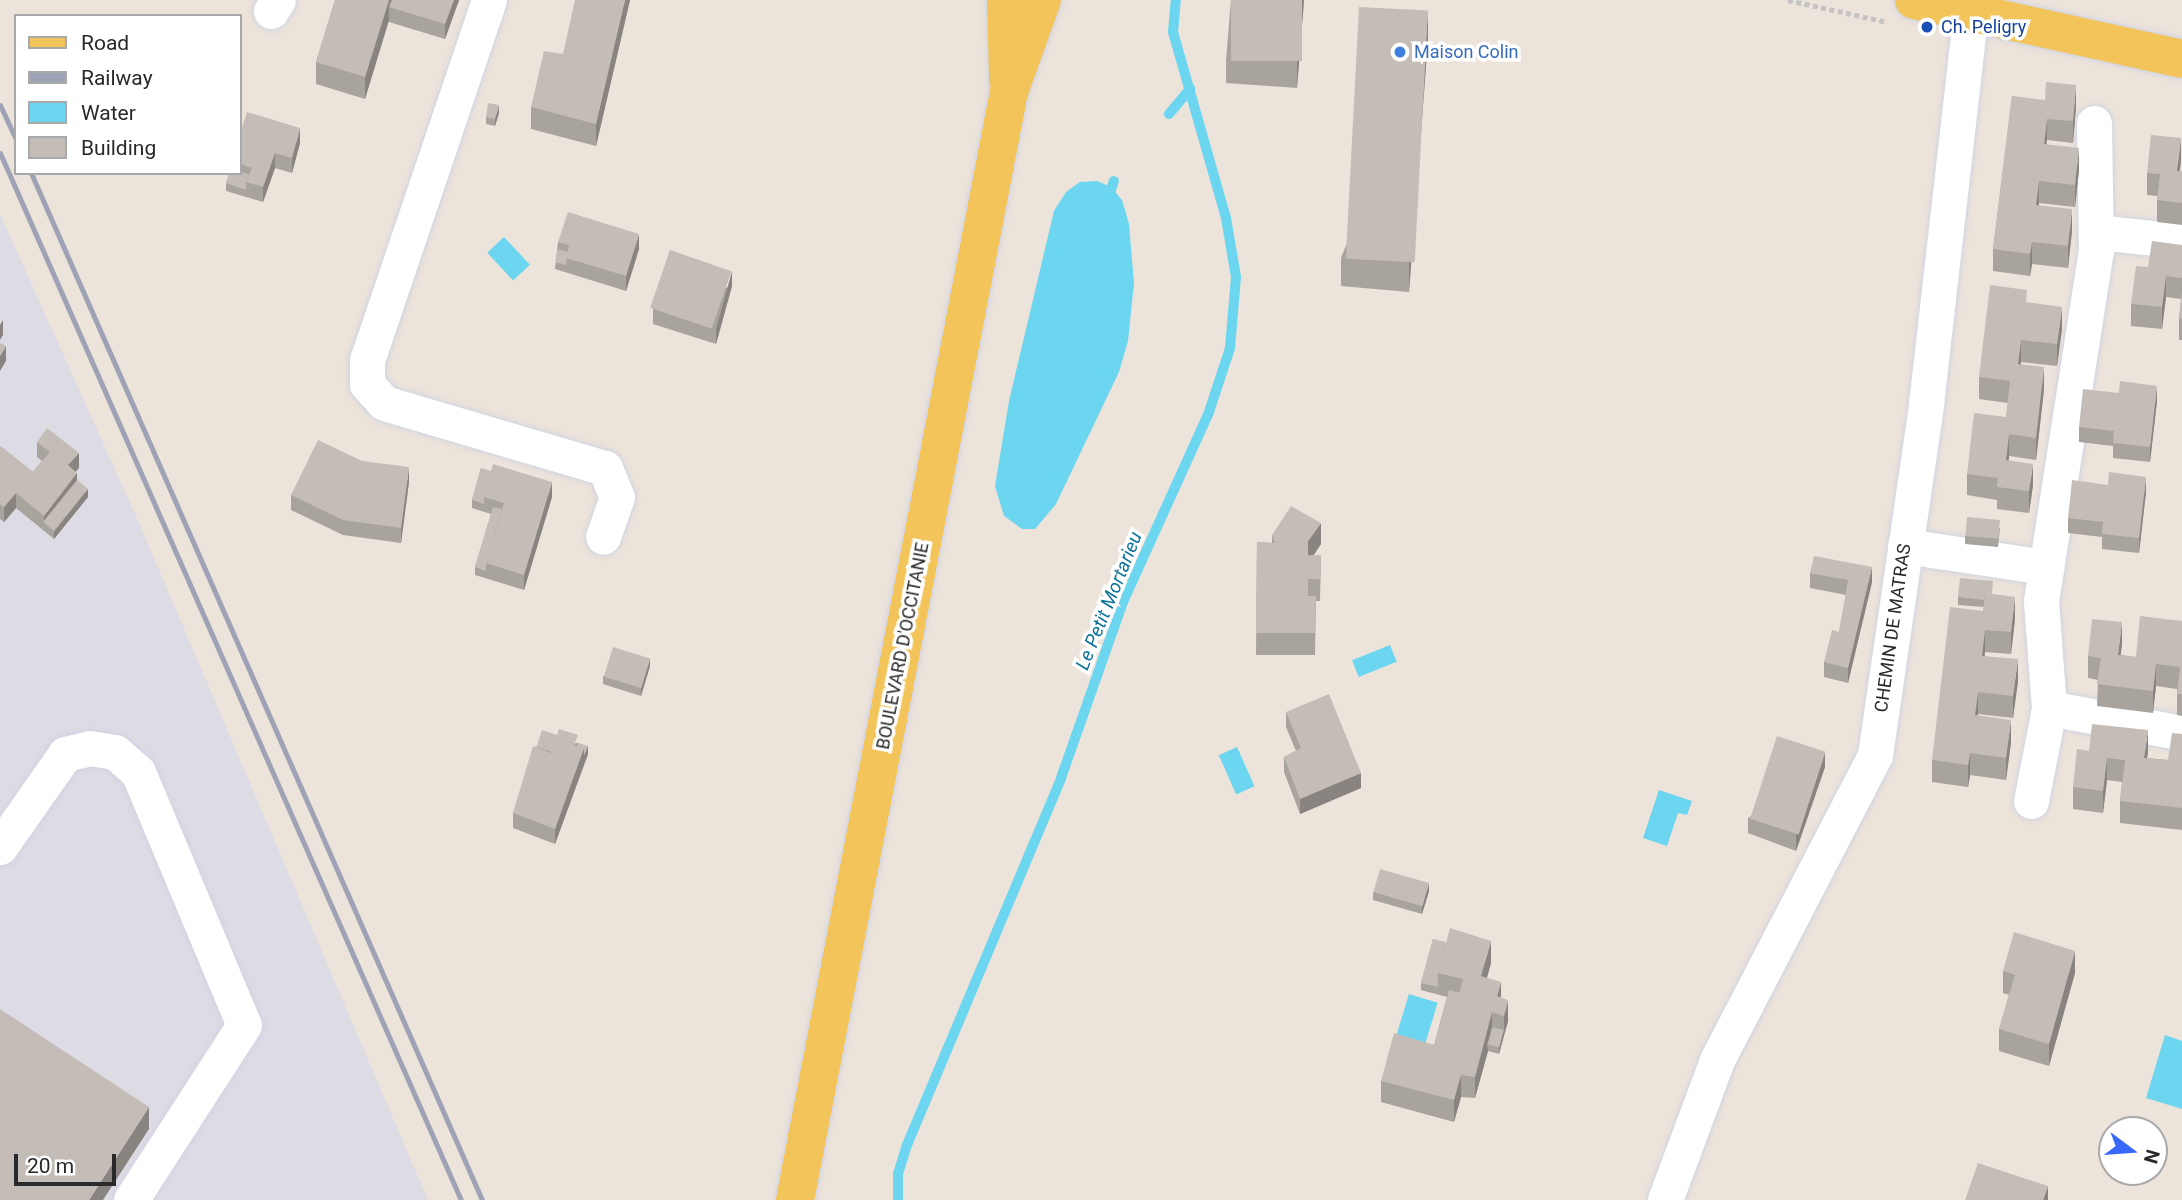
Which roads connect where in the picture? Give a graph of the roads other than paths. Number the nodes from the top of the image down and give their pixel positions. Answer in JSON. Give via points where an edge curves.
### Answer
{"nodes":[{"id":1,"x":489,"y":0,"type":"edge"},
{"id":2,"x":1006,"y":0,"type":"edge"},
{"id":3,"x":1042,"y":0,"type":"edge"},
{"id":4,"x":1914,"y":0,"type":"edge"},
{"id":5,"x":1971,"y":12,"type":"junction"},
{"id":6,"x":2182,"y":59,"type":"edge"},
{"id":7,"x":1009,"y":92,"type":"junction"},
{"id":8,"x":2094,"y":123,"type":"dead end"},
{"id":9,"x":2096,"y":232,"type":"junction"},
{"id":10,"x":2182,"y":241,"type":"edge"},
{"id":11,"x":603,"y":537,"type":"dead end"},
{"id":12,"x":1905,"y":546,"type":"junction"},
{"id":13,"x":2046,"y":567,"type":"junction"},
{"id":14,"x":2049,"y":708,"type":"junction"},
{"id":15,"x":2182,"y":733,"type":"edge"},
{"id":16,"x":2031,"y":801,"type":"dead end"},
{"id":17,"x":0,"y":847,"type":"edge"},
{"id":18,"x":131,"y":1200,"type":"edge"},
{"id":19,"x":795,"y":1200,"type":"edge"},
{"id":20,"x":1665,"y":1200,"type":"edge"}],
"edges":[{"from":1,"to":11,"type":"street","via":[[367,360],[367,384],[384,403],[605,468],[617,497]]},
{"from":2,"to":7,"type":"main road","name":"BOULEVARD D'OCCITANIE"},
{"from":3,"to":7,"type":"main road","name":"BOULEVARD D'OCCITANIE"},
{"from":4,"to":5,"type":"main road"},
{"from":5,"to":6,"type":"main road"},
{"from":5,"to":12,"type":"street","name":"CHEMIN DE MATRAS"},
{"from":7,"to":19,"type":"main road","name":"BOULEVARD D'OCCITANIE"},
{"from":8,"to":9,"type":"street"},
{"from":9,"to":10,"type":"street"},
{"from":9,"to":13,"type":"street"},
{"from":12,"to":13,"type":"street"},
{"from":12,"to":20,"type":"street","name":"CHEMIN DE MATRAS","via":[[1875,755],[1717,1060]]},
{"from":13,"to":14,"type":"street","via":[[2041,601]]},
{"from":14,"to":15,"type":"street"},
{"from":14,"to":16,"type":"street"},
{"from":17,"to":18,"type":"street","via":[[65,754],[90,748],[115,752],[138,772],[244,1025]]}]}
